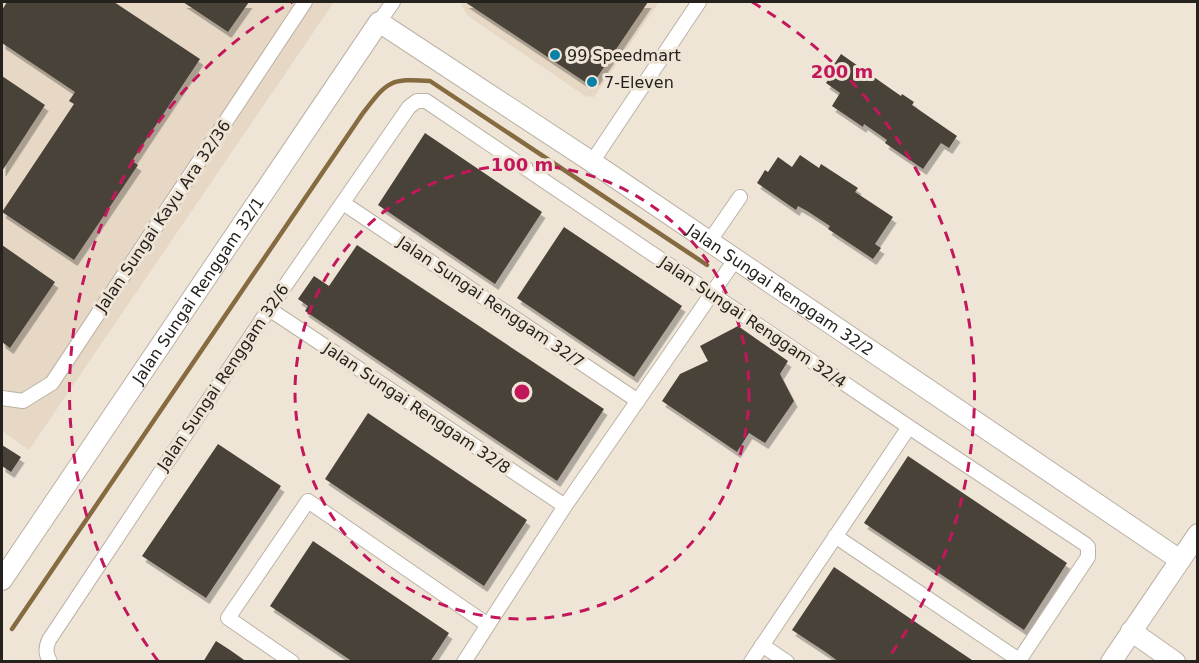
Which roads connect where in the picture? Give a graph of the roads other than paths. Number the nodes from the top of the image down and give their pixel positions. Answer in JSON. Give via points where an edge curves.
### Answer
{"nodes":[{"id":1,"x":305,"y":2,"type":"edge"},
{"id":2,"x":393,"y":2,"type":"edge"},
{"id":3,"x":699,"y":2,"type":"edge"},
{"id":4,"x":379,"y":22,"type":"junction"},
{"id":5,"x":417,"y":101,"type":"joint"},
{"id":6,"x":592,"y":162,"type":"junction"},
{"id":7,"x":740,"y":197,"type":"dead end"},
{"id":8,"x":343,"y":203,"type":"junction"},
{"id":9,"x":709,"y":242,"type":"junction"},
{"id":10,"x":735,"y":260,"type":"junction"},
{"id":11,"x":713,"y":294,"type":"junction"},
{"id":12,"x":269,"y":309,"type":"junction"},
{"id":13,"x":2,"y":398,"type":"edge"},
{"id":14,"x":638,"y":401,"type":"junction"},
{"id":15,"x":909,"y":428,"type":"junction"},
{"id":16,"x":565,"y":506,"type":"junction"},
{"id":17,"x":1197,"y":534,"type":"edge"},
{"id":18,"x":835,"y":536,"type":"junction"},
{"id":19,"x":1180,"y":560,"type":"junction"},
{"id":20,"x":2,"y":580,"type":"edge"},
{"id":21,"x":489,"y":625,"type":"junction"},
{"id":22,"x":1131,"y":631,"type":"junction"},
{"id":23,"x":762,"y":645,"type":"junction"},
{"id":24,"x":1018,"y":661,"type":"edge"},
{"id":25,"x":50,"y":662,"type":"edge"},
{"id":26,"x":292,"y":662,"type":"edge"},
{"id":27,"x":465,"y":662,"type":"edge"},
{"id":28,"x":751,"y":662,"type":"edge"},
{"id":29,"x":787,"y":662,"type":"edge"},
{"id":30,"x":1111,"y":662,"type":"edge"},
{"id":31,"x":1175,"y":662,"type":"edge"}],
"edges":[{"from":1,"to":13,"type":"street","name":"Jalan Sungai Kayu Ara 32/36","via":[[52,383],[23,402]]},
{"from":2,"to":4,"type":"street","name":"Jalan Sungai Renggam 32/1"},
{"from":3,"to":6,"type":"street"},
{"from":4,"to":6,"type":"street","name":"Jalan Sungai Renggam 32/2"},
{"from":4,"to":20,"type":"street","name":"Jalan Sungai Renggam 32/1"},
{"from":5,"to":8,"type":"street","name":"Jalan Sungai Renggam 32/6"},
{"from":5,"to":11,"type":"street","name":"Jalan Sungai Renggam 32/4","via":[[426,101]]},
{"from":6,"to":9,"type":"street","name":"Jalan Sungai Renggam 32/2"},
{"from":7,"to":9,"type":"street"},
{"from":8,"to":12,"type":"street","name":"Jalan Sungai Renggam 32/6"},
{"from":8,"to":14,"type":"street","name":"Jalan Sungai Renggam 32/7"},
{"from":9,"to":10,"type":"street","name":"Jalan Sungai Renggam 32/2"},
{"from":10,"to":11,"type":"street"},
{"from":10,"to":19,"type":"street","name":"Jalan Sungai Renggam 32/2"},
{"from":11,"to":14,"type":"street"},
{"from":11,"to":15,"type":"street","name":"Jalan Sungai Renggam 32/4"},
{"from":12,"to":16,"type":"street","name":"Jalan Sungai Renggam 32/8"},
{"from":12,"to":25,"type":"street","name":"Jalan Sungai Renggam 32/6","via":[[49,640],[46,655]]},
{"from":14,"to":16,"type":"street"},
{"from":15,"to":18,"type":"street"},
{"from":15,"to":24,"type":"street","name":"Jalan Sungai Renggam 32/4","via":[[1088,547],[1088,557]]},
{"from":16,"to":21,"type":"street"},
{"from":17,"to":19,"type":"street"},
{"from":18,"to":23,"type":"street"},
{"from":18,"to":24,"type":"street"},
{"from":19,"to":22,"type":"street"},
{"from":21,"to":26,"type":"street","via":[[308,501],[228,618]]},
{"from":21,"to":27,"type":"street"},
{"from":22,"to":30,"type":"street"},
{"from":22,"to":31,"type":"street"},
{"from":23,"to":28,"type":"street"},
{"from":23,"to":29,"type":"street"}]}
